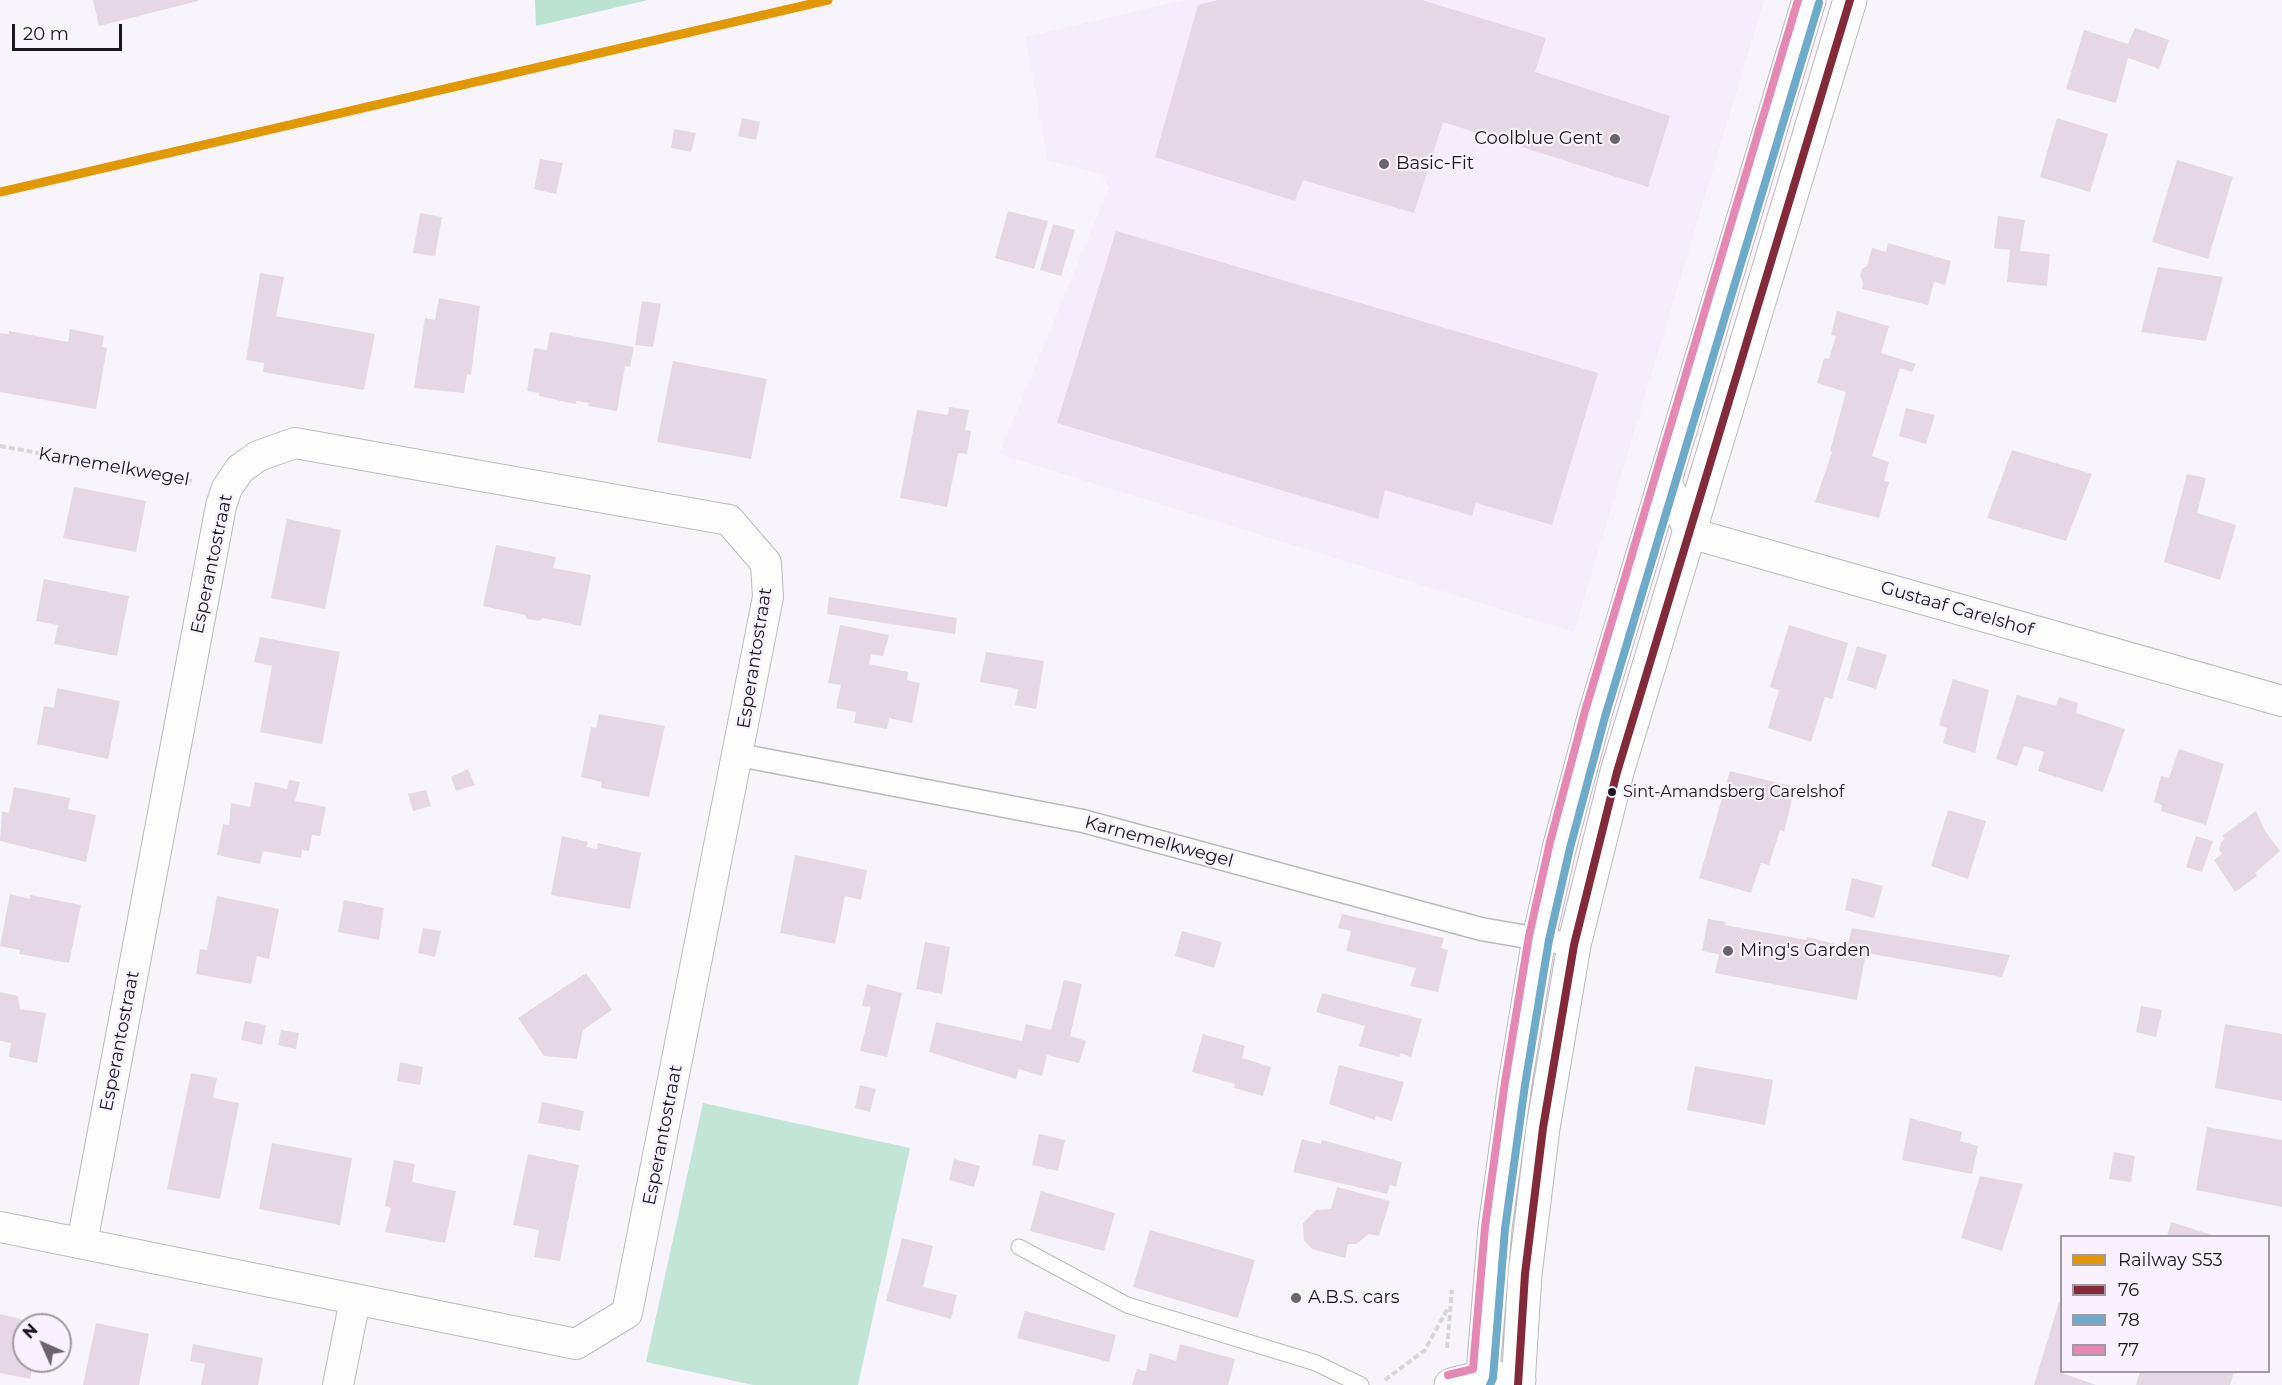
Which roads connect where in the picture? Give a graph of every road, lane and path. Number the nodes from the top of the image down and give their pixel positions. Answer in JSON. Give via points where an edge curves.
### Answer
{"nodes":[{"id":1,"x":1809,"y":0,"type":"edge"},
{"id":2,"x":1850,"y":0,"type":"edge"},
{"id":3,"x":0,"y":446,"type":"edge"},
{"id":4,"x":1665,"y":479,"type":"junction"},
{"id":5,"x":227,"y":488,"type":"junction"},
{"id":6,"x":1690,"y":533,"type":"junction"},
{"id":7,"x":2282,"y":701,"type":"edge"},
{"id":8,"x":739,"y":755,"type":"junction"},
{"id":9,"x":1539,"y":938,"type":"junction"},
{"id":10,"x":1574,"y":945,"type":"junction"},
{"id":11,"x":0,"y":1227,"type":"edge"},
{"id":12,"x":82,"y":1243,"type":"junction"},
{"id":13,"x":1018,"y":1247,"type":"dead end"},
{"id":14,"x":355,"y":1300,"type":"junction"},
{"id":15,"x":1450,"y":1304,"type":"dead end"},
{"id":16,"x":1482,"y":1381,"type":"edge"},
{"id":17,"x":1519,"y":1383,"type":"edge"},
{"id":18,"x":338,"y":1385,"type":"edge"},
{"id":19,"x":1361,"y":1385,"type":"edge"},
{"id":20,"x":1377,"y":1385,"type":"edge"},
{"id":21,"x":1452,"y":1385,"type":"edge"}],
"edges":[{"from":1,"to":4,"type":"main road"},
{"from":2,"to":6,"type":"main road"},
{"from":3,"to":5,"type":"path","name":"Karnemelkwegel"},
{"from":4,"to":6,"type":"street"},
{"from":4,"to":9,"type":"main road","via":[[1594,714]]},
{"from":5,"to":8,"type":"street","name":"Esperantostraat","via":[[240,469],[258,456],[295,443],[729,520],[766,563],[768,597]]},
{"from":5,"to":12,"type":"street","name":"Esperantostraat","via":[[218,518]]},
{"from":6,"to":7,"type":"street","name":"Gustaaf Carelshof"},
{"from":6,"to":10,"type":"main road","via":[[1617,772]]},
{"from":8,"to":9,"type":"street","name":"Karnemelkwegel","via":[[1083,821],[1481,929]]},
{"from":8,"to":14,"type":"street","name":"Esperantostraat","via":[[627,1313],[576,1344]]},
{"from":9,"to":10,"type":"street","name":"Karnemelkwegel"},
{"from":9,"to":16,"type":"main road","via":[[1494,1228]]},
{"from":10,"to":17,"type":"main road","via":[[1543,1128],[1525,1274]]},
{"from":11,"to":12,"type":"street","name":"Esperantostraat"},
{"from":12,"to":14,"type":"street","name":"Esperantostraat"},
{"from":13,"to":19,"type":"lane","via":[[1127,1305],[1316,1363]]},
{"from":14,"to":18,"type":"street"},
{"from":15,"to":20,"type":"path","via":[[1425,1350]]},
{"from":16,"to":17,"type":"main road"},
{"from":16,"to":21,"type":"main road"}]}
